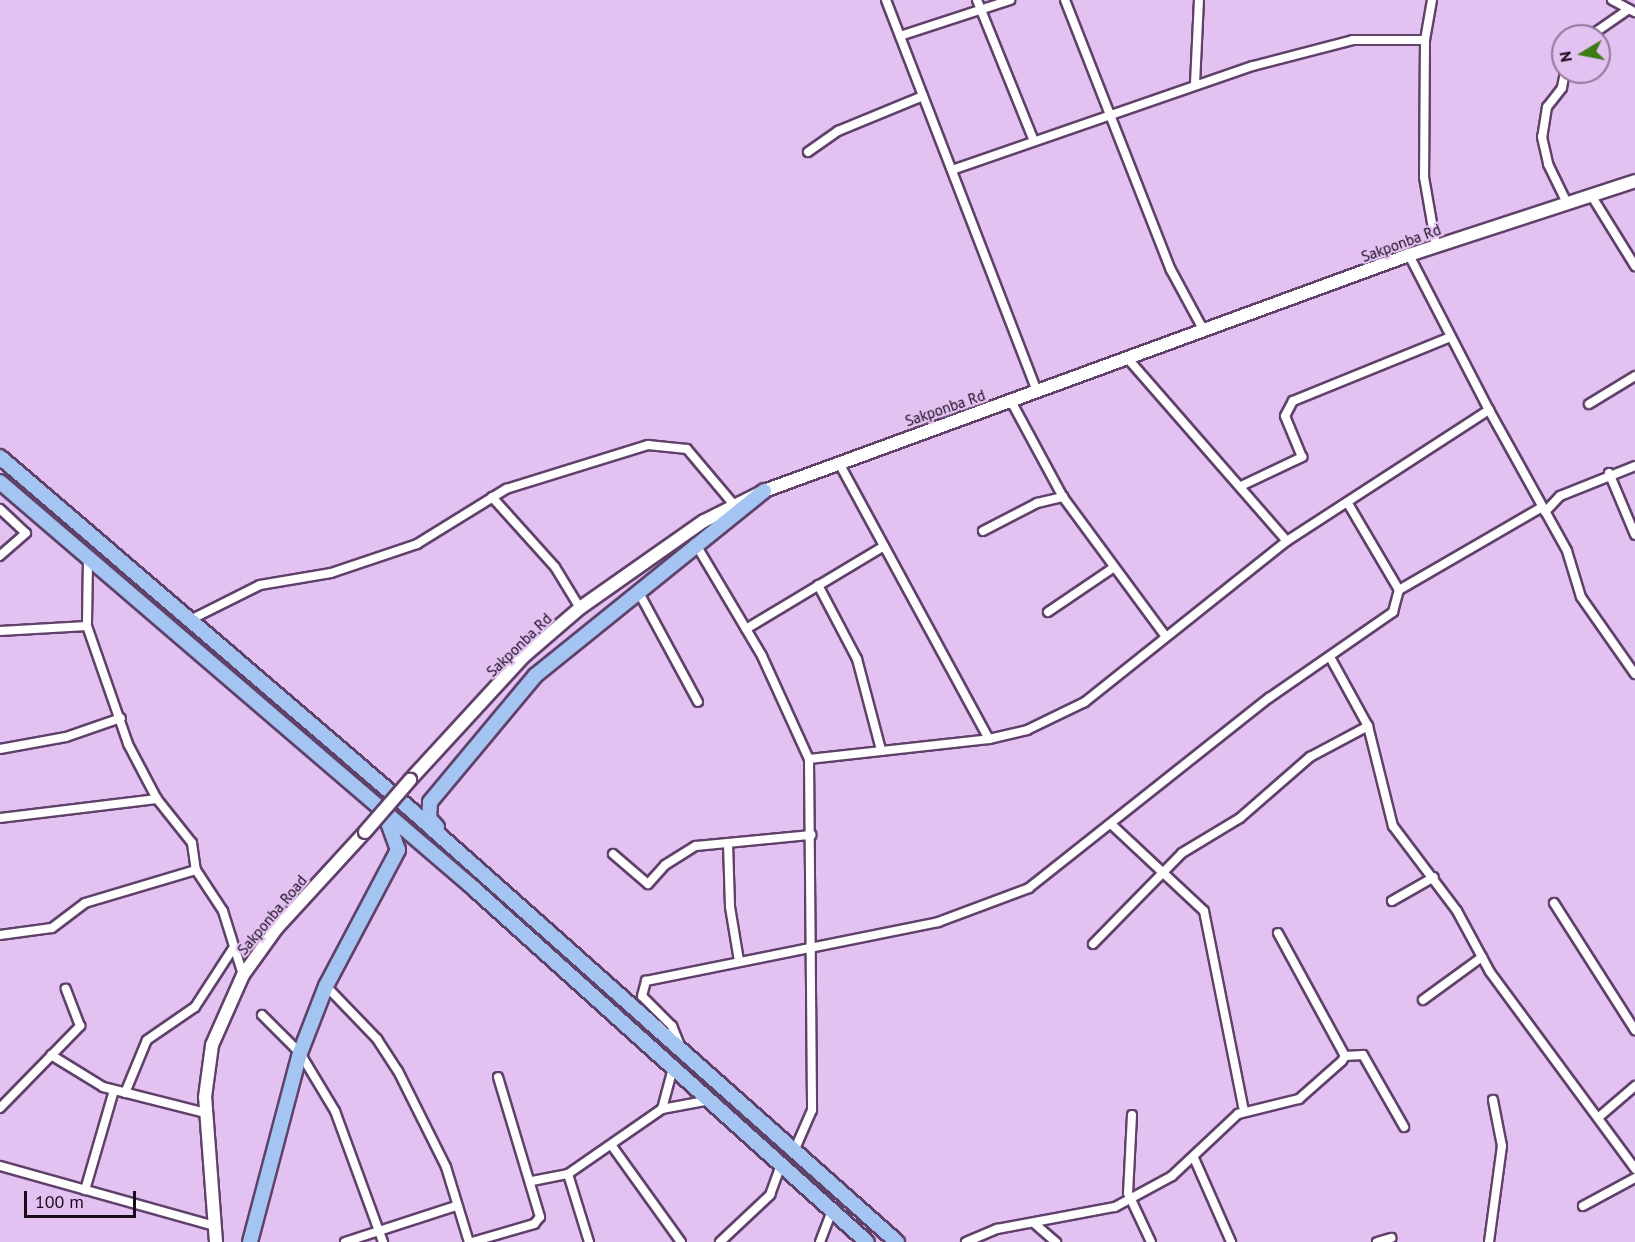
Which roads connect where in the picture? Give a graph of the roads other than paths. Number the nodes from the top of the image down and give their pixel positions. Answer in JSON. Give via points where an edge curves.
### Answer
{"nodes":[{"id":1,"x":886,"y":0,"type":"edge"},
{"id":2,"x":976,"y":0,"type":"edge"},
{"id":3,"x":1010,"y":0,"type":"edge"},
{"id":4,"x":1065,"y":0,"type":"edge"},
{"id":5,"x":1199,"y":0,"type":"edge"},
{"id":6,"x":1432,"y":0,"type":"edge"},
{"id":7,"x":1612,"y":0,"type":"edge"},
{"id":8,"x":981,"y":10,"type":"junction"},
{"id":9,"x":1632,"y":10,"type":"edge"},
{"id":10,"x":1609,"y":24,"type":"edge"},
{"id":11,"x":900,"y":36,"type":"junction"},
{"id":12,"x":1425,"y":40,"type":"junction"},
{"id":13,"x":1195,"y":84,"type":"junction"},
{"id":14,"x":1563,"y":84,"type":"edge"},
{"id":15,"x":923,"y":96,"type":"junction"},
{"id":16,"x":1111,"y":114,"type":"junction"},
{"id":17,"x":1034,"y":141,"type":"junction"},
{"id":18,"x":808,"y":152,"type":"dead end"},
{"id":19,"x":952,"y":170,"type":"junction"},
{"id":20,"x":1635,"y":181,"type":"edge"},
{"id":21,"x":1591,"y":195,"type":"junction"},
{"id":22,"x":1567,"y":203,"type":"junction"},
{"id":23,"x":1436,"y":246,"type":"junction"},
{"id":24,"x":1409,"y":255,"type":"junction"},
{"id":25,"x":1635,"y":266,"type":"edge"},
{"id":26,"x":1204,"y":331,"type":"junction"},
{"id":27,"x":1451,"y":337,"type":"junction"},
{"id":28,"x":1129,"y":360,"type":"junction"},
{"id":29,"x":1635,"y":376,"type":"edge"},
{"id":30,"x":1037,"y":392,"type":"junction"},
{"id":31,"x":1011,"y":401,"type":"junction"},
{"id":32,"x":1588,"y":404,"type":"dead end"},
{"id":33,"x":1489,"y":410,"type":"junction"},
{"id":34,"x":0,"y":457,"type":"edge"},
{"id":35,"x":839,"y":463,"type":"junction"},
{"id":36,"x":1635,"y":466,"type":"edge"},
{"id":37,"x":1610,"y":473,"type":"junction"},
{"id":38,"x":0,"y":482,"type":"edge"},
{"id":39,"x":1241,"y":486,"type":"junction"},
{"id":40,"x":764,"y":491,"type":"junction"},
{"id":41,"x":15,"y":494,"type":"junction"},
{"id":42,"x":0,"y":496,"type":"edge"},
{"id":43,"x":492,"y":497,"type":"junction"},
{"id":44,"x":1064,"y":497,"type":"junction"},
{"id":45,"x":1349,"y":505,"type":"junction"},
{"id":46,"x":735,"y":506,"type":"junction"},
{"id":47,"x":0,"y":509,"type":"edge"},
{"id":48,"x":1544,"y":510,"type":"junction"},
{"id":49,"x":982,"y":531,"type":"dead end"},
{"id":50,"x":1635,"y":533,"type":"edge"},
{"id":51,"x":1287,"y":541,"type":"junction"},
{"id":52,"x":695,"y":542,"type":"junction"},
{"id":53,"x":884,"y":546,"type":"junction"},
{"id":54,"x":0,"y":556,"type":"edge"},
{"id":55,"x":88,"y":558,"type":"junction"},
{"id":56,"x":1113,"y":568,"type":"junction"},
{"id":57,"x":818,"y":585,"type":"junction"},
{"id":58,"x":1399,"y":590,"type":"junction"},
{"id":59,"x":638,"y":591,"type":"junction"},
{"id":60,"x":580,"y":608,"type":"junction"},
{"id":61,"x":1048,"y":612,"type":"dead end"},
{"id":62,"x":190,"y":620,"type":"junction"},
{"id":63,"x":87,"y":626,"type":"junction"},
{"id":64,"x":746,"y":629,"type":"junction"},
{"id":65,"x":0,"y":631,"type":"edge"},
{"id":66,"x":1164,"y":634,"type":"junction"},
{"id":67,"x":1330,"y":657,"type":"junction"},
{"id":68,"x":1635,"y":674,"type":"edge"},
{"id":69,"x":698,"y":702,"type":"dead end"},
{"id":70,"x":121,"y":718,"type":"junction"},
{"id":71,"x":1368,"y":726,"type":"junction"},
{"id":72,"x":989,"y":739,"type":"junction"},
{"id":73,"x":0,"y":749,"type":"edge"},
{"id":74,"x":881,"y":750,"type":"junction"},
{"id":75,"x":346,"y":754,"type":"junction"},
{"id":76,"x":809,"y":759,"type":"junction"},
{"id":77,"x":340,"y":774,"type":"junction"},
{"id":78,"x":158,"y":799,"type":"junction"},
{"id":79,"x":430,"y":802,"type":"junction"},
{"id":80,"x":0,"y":818,"type":"edge"},
{"id":81,"x":1111,"y":824,"type":"junction"},
{"id":82,"x":365,"y":832,"type":"joint"},
{"id":83,"x":811,"y":835,"type":"junction"},
{"id":84,"x":728,"y":843,"type":"junction"},
{"id":85,"x":398,"y":850,"type":"junction"},
{"id":86,"x":613,"y":854,"type":"dead end"},
{"id":87,"x":469,"y":862,"type":"junction"},
{"id":88,"x":196,"y":870,"type":"junction"},
{"id":89,"x":454,"y":872,"type":"junction"},
{"id":90,"x":1161,"y":872,"type":"junction"},
{"id":91,"x":1434,"y":877,"type":"junction"},
{"id":92,"x":1392,"y":901,"type":"dead end"},
{"id":93,"x":1554,"y":903,"type":"dead end"},
{"id":94,"x":1278,"y":933,"type":"dead end"},
{"id":95,"x":0,"y":935,"type":"edge"},
{"id":96,"x":1093,"y":944,"type":"dead end"},
{"id":97,"x":234,"y":947,"type":"junction"},
{"id":98,"x":814,"y":948,"type":"junction"},
{"id":99,"x":1482,"y":957,"type":"junction"},
{"id":100,"x":739,"y":961,"type":"junction"},
{"id":101,"x":243,"y":975,"type":"junction"},
{"id":102,"x":326,"y":986,"type":"junction"},
{"id":103,"x":66,"y":989,"type":"dead end"},
{"id":104,"x":1423,"y":1000,"type":"dead end"},
{"id":105,"x":262,"y":1015,"type":"dead end"},
{"id":106,"x":1635,"y":1030,"type":"edge"},
{"id":107,"x":287,"y":1037,"type":"junction"},
{"id":108,"x":303,"y":1046,"type":"junction"},
{"id":109,"x":51,"y":1055,"type":"junction"},
{"id":110,"x":683,"y":1055,"type":"junction"},
{"id":111,"x":1345,"y":1056,"type":"junction"},
{"id":112,"x":673,"y":1068,"type":"junction"},
{"id":113,"x":498,"y":1077,"type":"dead end"},
{"id":114,"x":1635,"y":1086,"type":"edge"},
{"id":115,"x":114,"y":1090,"type":"junction"},
{"id":116,"x":125,"y":1093,"type":"junction"},
{"id":117,"x":3,"y":1097,"type":"edge"},
{"id":118,"x":710,"y":1100,"type":"junction"},
{"id":119,"x":1493,"y":1100,"type":"dead end"},
{"id":120,"x":0,"y":1108,"type":"edge"},
{"id":121,"x":662,"y":1109,"type":"junction"},
{"id":122,"x":1244,"y":1112,"type":"junction"},
{"id":123,"x":206,"y":1113,"type":"junction"},
{"id":124,"x":1132,"y":1115,"type":"dead end"},
{"id":125,"x":1599,"y":1117,"type":"junction"},
{"id":126,"x":1404,"y":1127,"type":"dead end"},
{"id":127,"x":612,"y":1146,"type":"junction"},
{"id":128,"x":795,"y":1149,"type":"junction"},
{"id":129,"x":1194,"y":1158,"type":"junction"},
{"id":130,"x":782,"y":1165,"type":"junction"},
{"id":131,"x":0,"y":1167,"type":"edge"},
{"id":132,"x":1635,"y":1169,"type":"edge"},
{"id":133,"x":568,"y":1174,"type":"junction"},
{"id":134,"x":1635,"y":1178,"type":"edge"},
{"id":135,"x":532,"y":1181,"type":"junction"},
{"id":136,"x":85,"y":1190,"type":"junction"},
{"id":137,"x":1130,"y":1198,"type":"junction"},
{"id":138,"x":456,"y":1206,"type":"junction"},
{"id":139,"x":1583,"y":1206,"type":"dead end"},
{"id":140,"x":832,"y":1210,"type":"junction"},
{"id":141,"x":1035,"y":1224,"type":"junction"},
{"id":142,"x":215,"y":1226,"type":"junction"},
{"id":143,"x":381,"y":1232,"type":"junction"},
{"id":144,"x":1391,"y":1238,"type":"dead end"},
{"id":145,"x":216,"y":1242,"type":"edge"},
{"id":146,"x":250,"y":1242,"type":"edge"},
{"id":147,"x":345,"y":1242,"type":"edge"},
{"id":148,"x":383,"y":1242,"type":"edge"},
{"id":149,"x":470,"y":1242,"type":"edge"},
{"id":150,"x":589,"y":1242,"type":"edge"},
{"id":151,"x":681,"y":1242,"type":"edge"},
{"id":152,"x":720,"y":1242,"type":"edge"},
{"id":153,"x":820,"y":1242,"type":"edge"},
{"id":154,"x":867,"y":1242,"type":"edge"},
{"id":155,"x":897,"y":1242,"type":"edge"},
{"id":156,"x":966,"y":1242,"type":"edge"},
{"id":157,"x":1056,"y":1242,"type":"edge"},
{"id":158,"x":1151,"y":1242,"type":"edge"},
{"id":159,"x":1231,"y":1242,"type":"edge"},
{"id":160,"x":1377,"y":1242,"type":"edge"},
{"id":161,"x":1489,"y":1242,"type":"edge"}],
"edges":[{"from":1,"to":11,"type":"street"},
{"from":2,"to":8,"type":"street"},
{"from":3,"to":8,"type":"street"},
{"from":4,"to":16,"type":"street"},
{"from":5,"to":13,"type":"street"},
{"from":6,"to":12,"type":"street"},
{"from":7,"to":9,"type":"street"},
{"from":8,"to":11,"type":"street"},
{"from":8,"to":17,"type":"street"},
{"from":9,"to":10,"type":"street"},
{"from":11,"to":15,"type":"street"},
{"from":12,"to":13,"type":"street","via":[[1353,40]]},
{"from":12,"to":23,"type":"street","via":[[1424,177]]},
{"from":13,"to":16,"type":"street"},
{"from":14,"to":22,"type":"street","via":[[1547,107],[1542,136],[1548,164]]},
{"from":15,"to":18,"type":"street","via":[[838,131]]},
{"from":15,"to":19,"type":"street"},
{"from":16,"to":17,"type":"street"},
{"from":16,"to":26,"type":"street","via":[[1171,270]]},
{"from":17,"to":19,"type":"street"},
{"from":19,"to":30,"type":"street"},
{"from":20,"to":21,"type":"main road","name":"Sakponba Rd"},
{"from":21,"to":22,"type":"main road","name":"Sakponba Rd"},
{"from":21,"to":25,"type":"street"},
{"from":22,"to":23,"type":"main road","name":"Sakponba Rd"},
{"from":23,"to":24,"type":"main road","name":"Sakponba Rd"},
{"from":24,"to":26,"type":"main road","name":"Sakponba Rd"},
{"from":24,"to":27,"type":"street"},
{"from":26,"to":28,"type":"main road","name":"Sakponba Rd"},
{"from":27,"to":33,"type":"street"},
{"from":27,"to":39,"type":"street","via":[[1293,402],[1285,416],[1302,457]]},
{"from":28,"to":30,"type":"main road","name":"Sakponba Rd"},
{"from":28,"to":39,"type":"street"},
{"from":29,"to":32,"type":"street"},
{"from":30,"to":31,"type":"main road","name":"Sakponba Rd"},
{"from":31,"to":35,"type":"main road","name":"Sakponba Rd"},
{"from":31,"to":44,"type":"street"},
{"from":33,"to":45,"type":"street"},
{"from":33,"to":48,"type":"street"},
{"from":34,"to":62,"type":"highway"},
{"from":35,"to":40,"type":"main road","name":"Sakponba Rd"},
{"from":35,"to":53,"type":"street"},
{"from":36,"to":37,"type":"street"},
{"from":37,"to":48,"type":"street","via":[[1560,496]]},
{"from":37,"to":50,"type":"street"},
{"from":38,"to":41,"type":"highway"},
{"from":39,"to":51,"type":"street"},
{"from":40,"to":46,"type":"main road","name":"Sakponba Rd"},
{"from":40,"to":52,"type":"highway"},
{"from":41,"to":42,"type":"street"},
{"from":41,"to":55,"type":"highway"},
{"from":43,"to":46,"type":"street","via":[[548,474],[664,443],[687,449]]},
{"from":43,"to":60,"type":"street","via":[[555,567]]},
{"from":43,"to":62,"type":"street","via":[[417,544],[331,573],[260,585]]},
{"from":44,"to":49,"type":"street","via":[[1036,503]]},
{"from":44,"to":56,"type":"street"},
{"from":45,"to":51,"type":"street"},
{"from":45,"to":58,"type":"street"},
{"from":46,"to":60,"type":"main road","name":"Sakponba Rd","via":[[704,521]]},
{"from":47,"to":54,"type":"street","via":[[26,533]]},
{"from":48,"to":58,"type":"street"},
{"from":48,"to":68,"type":"street","via":[[1567,551],[1581,597]]},
{"from":51,"to":66,"type":"street"},
{"from":52,"to":59,"type":"highway"},
{"from":52,"to":64,"type":"street"},
{"from":53,"to":57,"type":"street"},
{"from":53,"to":72,"type":"street"},
{"from":55,"to":63,"type":"street"},
{"from":55,"to":77,"type":"highway"},
{"from":56,"to":61,"type":"street"},
{"from":56,"to":66,"type":"street"},
{"from":57,"to":64,"type":"street"},
{"from":57,"to":74,"type":"street","via":[[857,659]]},
{"from":58,"to":67,"type":"street","via":[[1393,612]]},
{"from":59,"to":69,"type":"street"},
{"from":59,"to":79,"type":"highway","via":[[536,675]]},
{"from":60,"to":82,"type":"main road","name":"Sakponba Rd","bridge":true,"via":[[523,657]]},
{"from":62,"to":75,"type":"highway"},
{"from":63,"to":65,"type":"street"},
{"from":63,"to":70,"type":"street"},
{"from":64,"to":76,"type":"street"},
{"from":66,"to":72,"type":"street","via":[[1085,702],[1027,730]]},
{"from":67,"to":71,"type":"street"},
{"from":67,"to":81,"type":"street","via":[[1269,698]]},
{"from":70,"to":73,"type":"street","via":[[66,737]]},
{"from":70,"to":78,"type":"street","via":[[128,744]]},
{"from":71,"to":90,"type":"street","via":[[1310,757],[1240,818]]},
{"from":71,"to":91,"type":"street","via":[[1386,783],[1387,815]]},
{"from":72,"to":74,"type":"street"},
{"from":74,"to":76,"type":"street"},
{"from":75,"to":79,"type":"highway","via":[[407,801],[422,806]]},
{"from":75,"to":87,"type":"highway"},
{"from":76,"to":83,"type":"street"},
{"from":77,"to":85,"type":"highway","via":[[390,823]]},
{"from":77,"to":89,"type":"highway"},
{"from":78,"to":80,"type":"street"},
{"from":78,"to":88,"type":"street","via":[[192,843]]},
{"from":79,"to":87,"type":"highway","via":[[429,818]]},
{"from":81,"to":90,"type":"street"},
{"from":81,"to":98,"type":"street","via":[[1029,888],[979,910]]},
{"from":82,"to":101,"type":"main road","name":"Sakponba Road","via":[[276,929]]},
{"from":83,"to":84,"type":"street"},
{"from":83,"to":98,"type":"street"},
{"from":84,"to":86,"type":"street","via":[[681,853],[648,884]]},
{"from":84,"to":100,"type":"street","via":[[730,907]]},
{"from":85,"to":89,"type":"highway","via":[[416,847]]},
{"from":85,"to":102,"type":"highway"},
{"from":87,"to":110,"type":"highway"},
{"from":88,"to":95,"type":"street","via":[[85,903],[52,928]]},
{"from":88,"to":97,"type":"street","via":[[223,911]]},
{"from":89,"to":112,"type":"highway"},
{"from":90,"to":96,"type":"street","via":[[1135,905]]},
{"from":90,"to":122,"type":"street","via":[[1204,911]]},
{"from":91,"to":92,"type":"street"},
{"from":91,"to":99,"type":"street"},
{"from":93,"to":106,"type":"street"},
{"from":94,"to":111,"type":"street"},
{"from":97,"to":101,"type":"street"},
{"from":97,"to":116,"type":"street","via":[[195,1007],[147,1040]]},
{"from":98,"to":100,"type":"street"},
{"from":98,"to":128,"type":"street","via":[[812,1110]]},
{"from":99,"to":104,"type":"street"},
{"from":99,"to":125,"type":"street"},
{"from":100,"to":110,"type":"street","via":[[642,983],[642,996],[672,1026]]},
{"from":101,"to":123,"type":"main road","name":"Sakponba Road","via":[[212,1045]]},
{"from":102,"to":108,"type":"highway"},
{"from":102,"to":138,"type":"street","via":[[377,1039],[398,1071],[446,1167]]},
{"from":103,"to":109,"type":"street","via":[[80,1026]]},
{"from":105,"to":107,"type":"street"},
{"from":107,"to":108,"type":"street"},
{"from":107,"to":108,"type":"street"},
{"from":108,"to":143,"type":"street","via":[[335,1111]]},
{"from":108,"to":146,"type":"highway"},
{"from":109,"to":115,"type":"street"},
{"from":109,"to":117,"type":"street"},
{"from":110,"to":128,"type":"highway"},
{"from":111,"to":122,"type":"street","via":[[1307,1095]]},
{"from":111,"to":126,"type":"street","via":[[1363,1055]]},
{"from":112,"to":118,"type":"highway"},
{"from":112,"to":121,"type":"street"},
{"from":113,"to":135,"type":"street"},
{"from":114,"to":125,"type":"street"},
{"from":115,"to":116,"type":"street"},
{"from":115,"to":136,"type":"street"},
{"from":116,"to":123,"type":"street"},
{"from":117,"to":120,"type":"street"},
{"from":118,"to":121,"type":"street"},
{"from":118,"to":130,"type":"highway"},
{"from":119,"to":161,"type":"street","via":[[1502,1146]]},
{"from":121,"to":127,"type":"street"},
{"from":122,"to":129,"type":"street"},
{"from":123,"to":142,"type":"main road","name":"Sakponba Road"},
{"from":124,"to":137,"type":"street"},
{"from":125,"to":132,"type":"street"},
{"from":127,"to":133,"type":"street"},
{"from":127,"to":151,"type":"street"},
{"from":128,"to":155,"type":"highway"},
{"from":129,"to":137,"type":"street"},
{"from":129,"to":159,"type":"street"},
{"from":130,"to":140,"type":"highway"},
{"from":130,"to":152,"type":"street","via":[[770,1195]]},
{"from":131,"to":136,"type":"street"},
{"from":133,"to":135,"type":"street"},
{"from":133,"to":150,"type":"street"},
{"from":134,"to":139,"type":"street"},
{"from":135,"to":149,"type":"street","via":[[540,1217],[534,1224]]},
{"from":136,"to":142,"type":"street"},
{"from":137,"to":141,"type":"street"},
{"from":137,"to":158,"type":"street"},
{"from":138,"to":143,"type":"street"},
{"from":138,"to":149,"type":"street"},
{"from":140,"to":153,"type":"street"},
{"from":140,"to":154,"type":"highway"},
{"from":141,"to":156,"type":"street","via":[[997,1229]]},
{"from":141,"to":157,"type":"street"},
{"from":142,"to":145,"type":"main road","name":"Sakponba Road"},
{"from":143,"to":147,"type":"street"},
{"from":143,"to":148,"type":"street"},
{"from":144,"to":160,"type":"street"}]}
